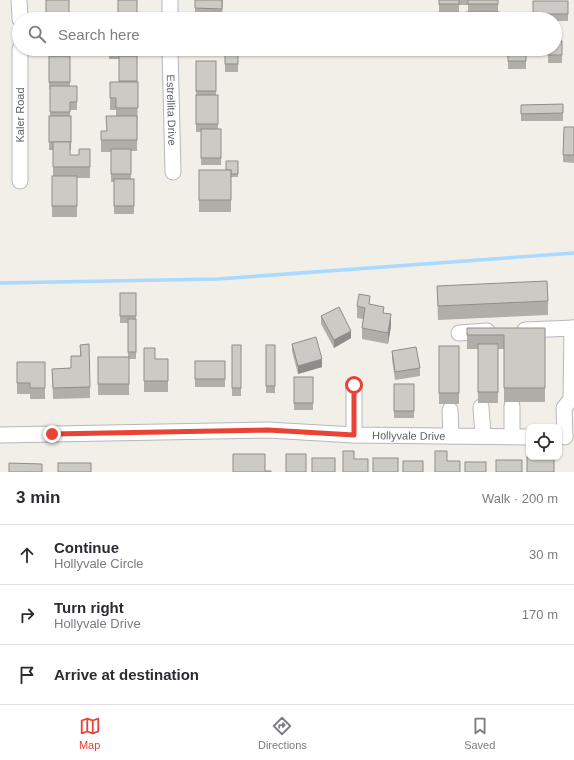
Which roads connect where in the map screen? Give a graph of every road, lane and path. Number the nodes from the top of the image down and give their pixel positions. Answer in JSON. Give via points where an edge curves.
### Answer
{"nodes":[{"id":1,"x":20,"y":0,"type":"edge"},
{"id":2,"x":170,"y":0,"type":"edge"},
{"id":3,"x":20,"y":12,"type":"edge"},
{"id":4,"x":170,"y":12,"type":"edge"},
{"id":5,"x":20,"y":56,"type":"edge"},
{"id":6,"x":170,"y":56,"type":"edge"},
{"id":7,"x":173,"y":172,"type":"dead end"},
{"id":8,"x":20,"y":181,"type":"dead end"},
{"id":9,"x":573,"y":328,"type":"edge"},
{"id":10,"x":459,"y":333,"type":"dead end"},
{"id":11,"x":354,"y":385,"type":"dead end"},
{"id":12,"x":512,"y":406,"type":"dead end"},
{"id":13,"x":481,"y":407,"type":"dead end"},
{"id":14,"x":450,"y":410,"type":"dead end"},
{"id":15,"x":0,"y":435,"type":"edge"},
{"id":16,"x":354,"y":435,"type":"junction"},
{"id":17,"x":451,"y":436,"type":"junction"},
{"id":18,"x":483,"y":436,"type":"junction"},
{"id":19,"x":512,"y":436,"type":"junction"},
{"id":20,"x":526,"y":436,"type":"edge"},
{"id":21,"x":566,"y":437,"type":"edge"}],
"edges":[{"from":1,"to":3,"type":"street"},
{"from":2,"to":4,"type":"street"},
{"from":5,"to":8,"type":"street","name":"Kaler Road"},
{"from":6,"to":7,"type":"street","name":"Estrellita Drive"},
{"from":9,"to":10,"type":"street"},
{"from":9,"to":21,"type":"street","via":[[571,399],[564,408]]},
{"from":11,"to":16,"type":"street"},
{"from":12,"to":19,"type":"street"},
{"from":13,"to":18,"type":"street"},
{"from":14,"to":17,"type":"street"},
{"from":15,"to":16,"type":"street","name":"Hollyvale Drive","via":[[268,430]]},
{"from":16,"to":17,"type":"street","name":"Hollyvale Drive"},
{"from":17,"to":18,"type":"street","name":"Hollyvale Drive"},
{"from":18,"to":19,"type":"street","name":"Hollyvale Drive"},
{"from":19,"to":20,"type":"street","name":"Hollyvale Drive"}]}
